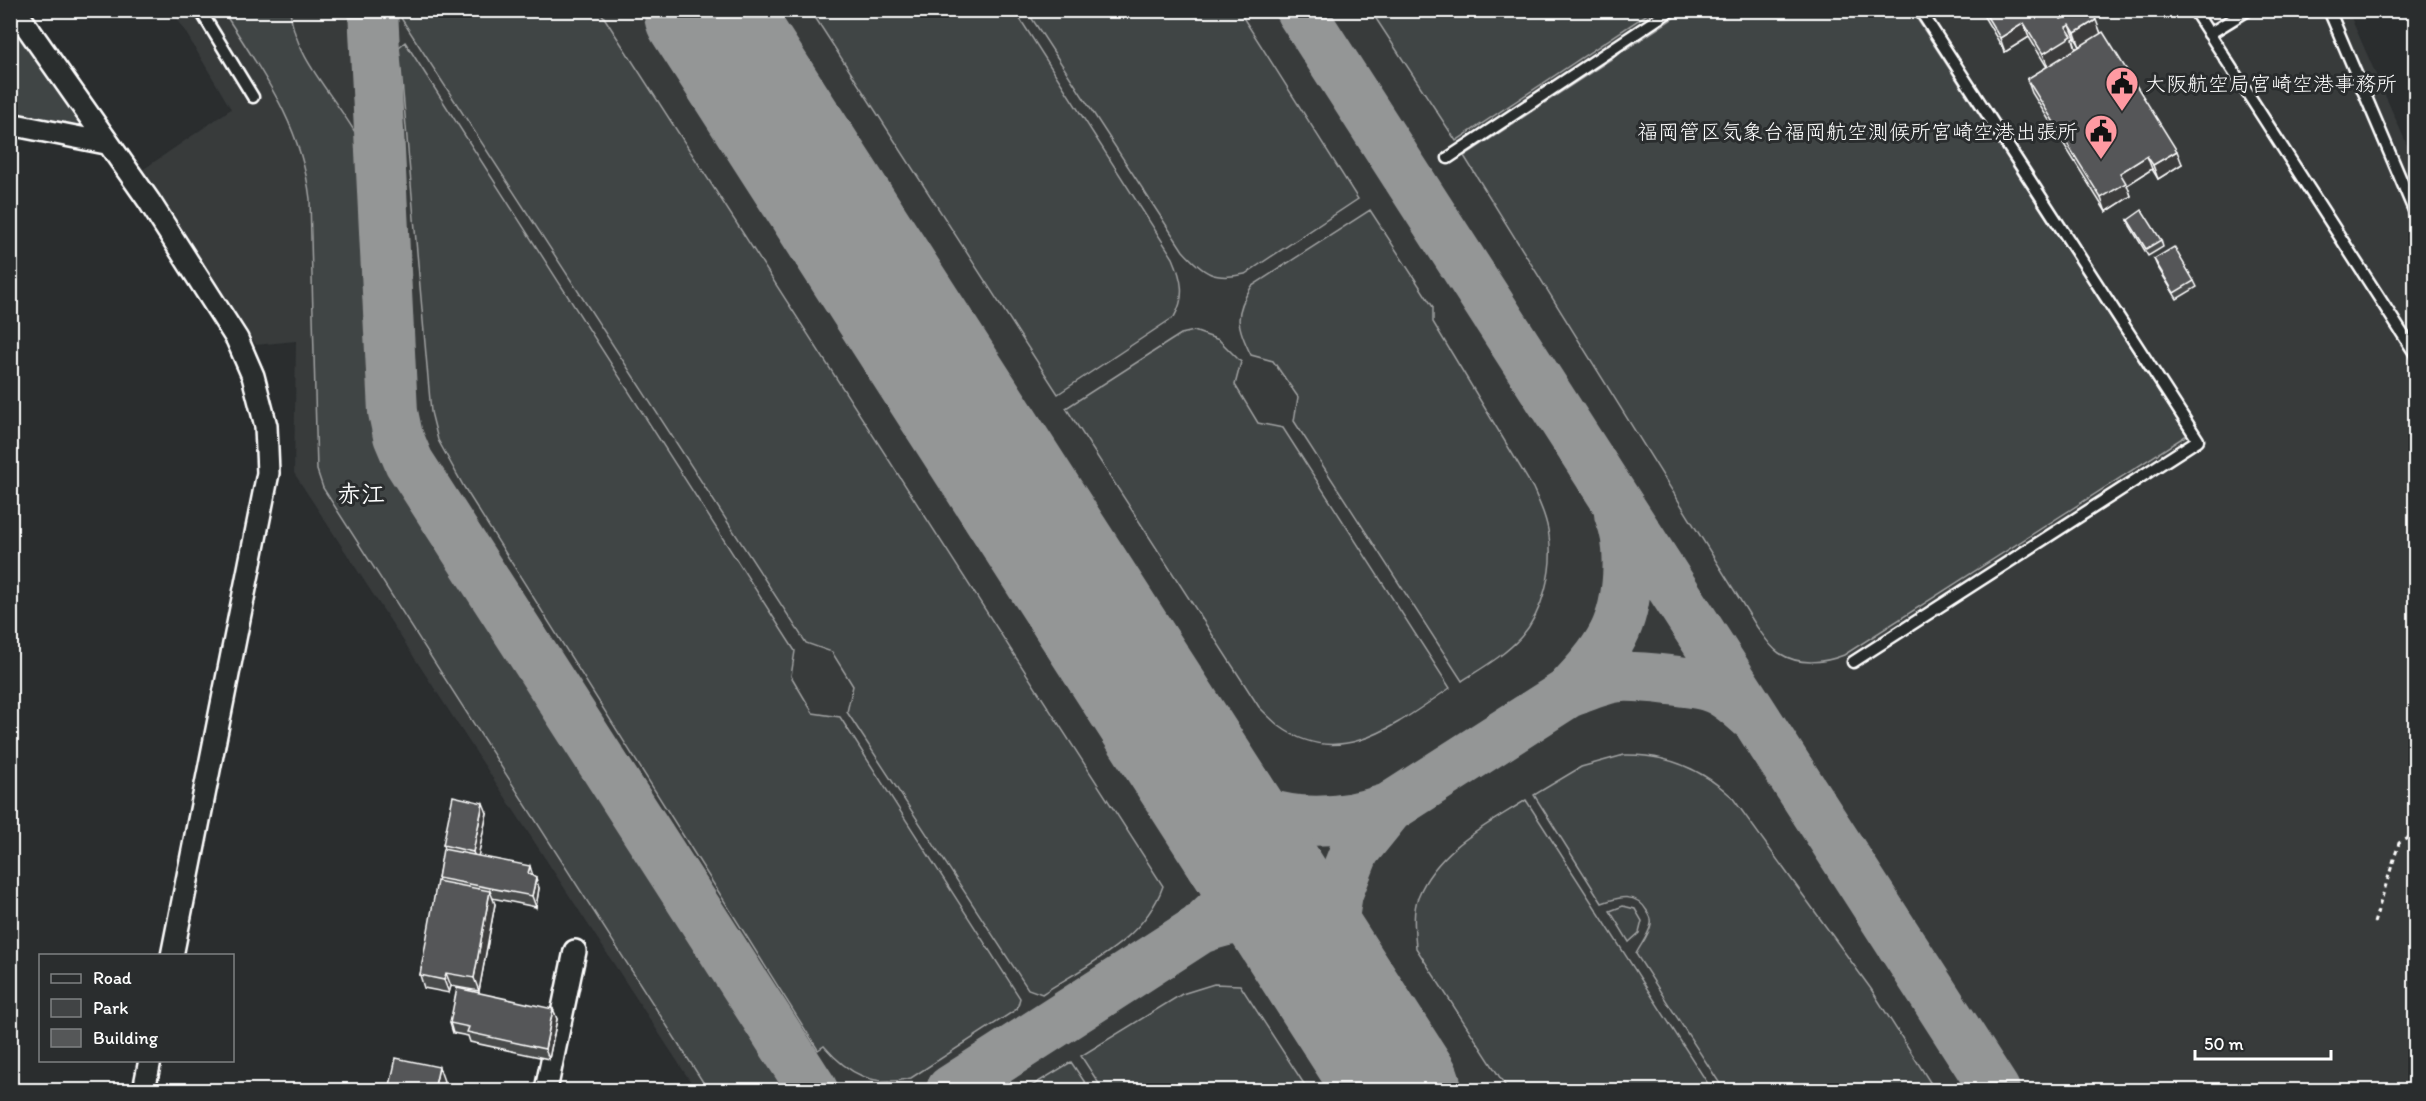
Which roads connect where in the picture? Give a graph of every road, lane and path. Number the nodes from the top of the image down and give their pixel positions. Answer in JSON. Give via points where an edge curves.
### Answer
{"nodes":[{"id":1,"x":15,"y":10,"type":"edge"},
{"id":2,"x":200,"y":10,"type":"edge"},
{"id":3,"x":1671,"y":10,"type":"edge"},
{"id":4,"x":1920,"y":10,"type":"edge"},
{"id":5,"x":2194,"y":10,"type":"edge"},
{"id":6,"x":2248,"y":10,"type":"edge"},
{"id":7,"x":2329,"y":10,"type":"edge"},
{"id":8,"x":2210,"y":34,"type":"junction"},
{"id":9,"x":254,"y":97,"type":"dead end"},
{"id":10,"x":10,"y":124,"type":"edge"},
{"id":11,"x":106,"y":143,"type":"junction"},
{"id":12,"x":1448,"y":158,"type":"dead end"},
{"id":13,"x":2415,"y":215,"type":"edge"},
{"id":14,"x":2415,"y":355,"type":"edge"},
{"id":15,"x":1853,"y":662,"type":"dead end"},
{"id":16,"x":2415,"y":833,"type":"edge"},
{"id":17,"x":2374,"y":923,"type":"dead end"},
{"id":18,"x":575,"y":951,"type":"dead end"},
{"id":19,"x":172,"y":954,"type":"edge"},
{"id":20,"x":150,"y":1062,"type":"edge"},
{"id":21,"x":144,"y":1090,"type":"edge"},
{"id":22,"x":546,"y":1090,"type":"edge"}],
"edges":[{"from":1,"to":11,"type":"street"},
{"from":2,"to":9,"type":"lane"},
{"from":3,"to":12,"type":"lane"},
{"from":4,"to":15,"type":"lane","via":[[2198,440]]},
{"from":5,"to":8,"type":"lane"},
{"from":6,"to":8,"type":"lane"},
{"from":7,"to":13,"type":"lane"},
{"from":8,"to":14,"type":"lane"},
{"from":10,"to":11,"type":"street"},
{"from":11,"to":19,"type":"street","via":[[149,201],[237,339],[253,376],[266,426],[268,473]]},
{"from":16,"to":17,"type":"path","via":[[2399,843]]},
{"from":18,"to":22,"type":"street"},
{"from":20,"to":21,"type":"street"}]}
